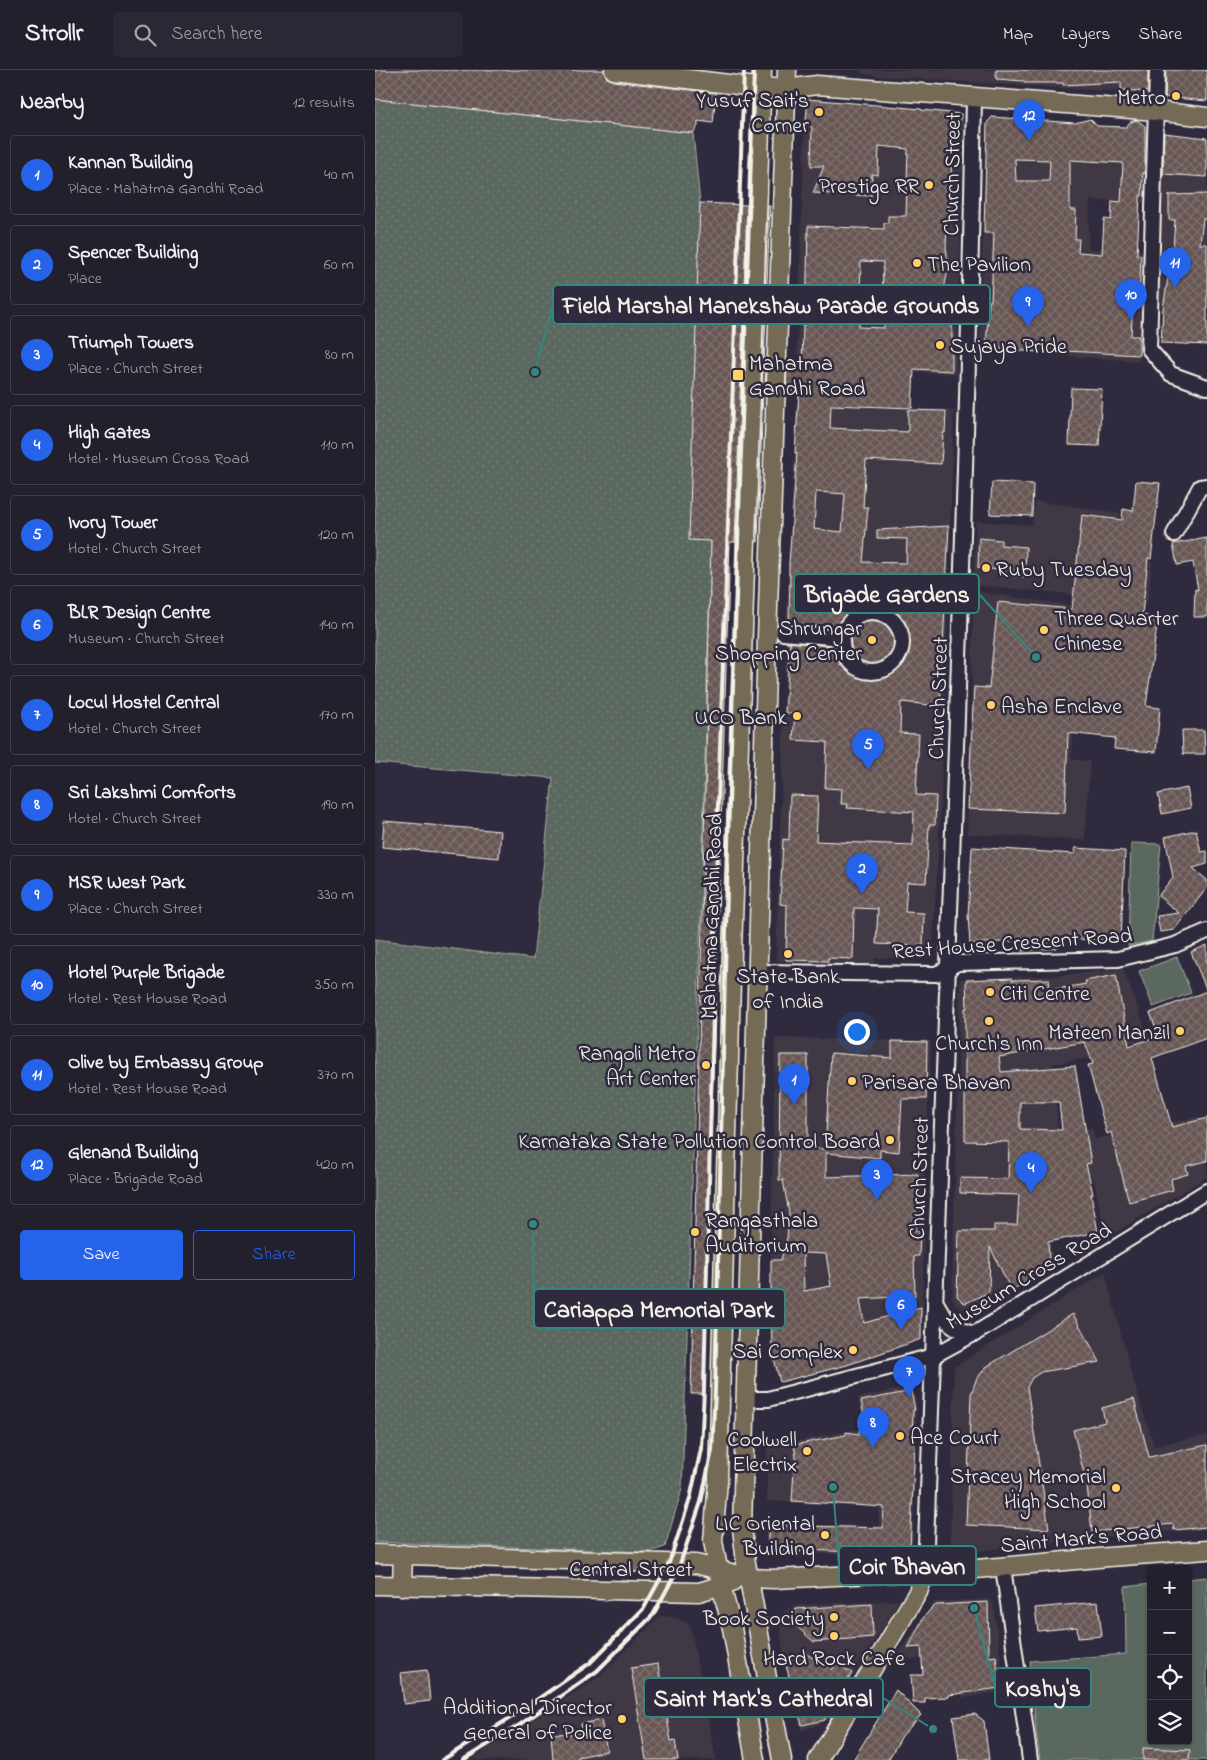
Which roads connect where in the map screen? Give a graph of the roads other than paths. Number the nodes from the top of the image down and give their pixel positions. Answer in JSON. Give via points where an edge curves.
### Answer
{"nodes":[{"id":1,"x":615,"y":70,"type":"edge"},
{"id":2,"x":787,"y":70,"type":"edge"},
{"id":3,"x":797,"y":70,"type":"edge"},
{"id":4,"x":1157,"y":70,"type":"edge"},
{"id":5,"x":761,"y":78,"type":"edge"},
{"id":6,"x":817,"y":85,"type":"junction"},
{"id":7,"x":786,"y":89,"type":"junction"},
{"id":8,"x":974,"y":98,"type":"junction"},
{"id":9,"x":1156,"y":111,"type":"junction"},
{"id":10,"x":1207,"y":117,"type":"edge"},
{"id":11,"x":1207,"y":387,"type":"edge"},
{"id":12,"x":1207,"y":486,"type":"edge"},
{"id":13,"x":1175,"y":534,"type":"dead end"},
{"id":14,"x":783,"y":633,"type":"dead end"},
{"id":15,"x":843,"y":638,"type":"junction"},
{"id":16,"x":1207,"y":931,"type":"edge"},
{"id":17,"x":947,"y":968,"type":"junction"},
{"id":18,"x":757,"y":972,"type":"junction"},
{"id":19,"x":1207,"y":1191,"type":"edge"},
{"id":20,"x":935,"y":1300,"type":"junction"},
{"id":21,"x":975,"y":1334,"type":"junction"},
{"id":22,"x":933,"y":1356,"type":"junction"},
{"id":23,"x":745,"y":1399,"type":"junction"},
{"id":24,"x":1207,"y":1550,"type":"edge"},
{"id":25,"x":375,"y":1554,"type":"edge"},
{"id":26,"x":403,"y":1554,"type":"junction"},
{"id":27,"x":1003,"y":1567,"type":"junction"},
{"id":28,"x":925,"y":1572,"type":"junction"},
{"id":29,"x":720,"y":1577,"type":"junction"},
{"id":30,"x":749,"y":1578,"type":"junction"},
{"id":31,"x":375,"y":1585,"type":"edge"},
{"id":32,"x":402,"y":1586,"type":"junction"},
{"id":33,"x":755,"y":1760,"type":"edge"},
{"id":34,"x":782,"y":1760,"type":"edge"},
{"id":35,"x":818,"y":1760,"type":"edge"},
{"id":36,"x":1030,"y":1760,"type":"edge"}],
"edges":[{"from":1,"to":5,"type":"main road"},
{"from":2,"to":7,"type":"main road"},
{"from":3,"to":6,"type":"main road"},
{"from":4,"to":9,"type":"street"},
{"from":5,"to":7,"type":"main road"},
{"from":5,"to":29,"type":"main road","name":"Mahatma Gandhi Road","via":[[730,991],[718,1481],[713,1541]]},
{"from":6,"to":7,"type":"main road"},
{"from":6,"to":8,"type":"main road"},
{"from":7,"to":18,"type":"main road"},
{"from":8,"to":9,"type":"main road"},
{"from":8,"to":17,"type":"street","name":"Church Street","via":[[960,652]]},
{"from":9,"to":10,"type":"main road"},
{"from":9,"to":11,"type":"street","via":[[1149,350],[1171,374]]},
{"from":12,"to":13,"type":"street","via":[[1200,487]]},
{"from":14,"to":15,"type":"street"},
{"from":15,"to":15,"type":"street","via":[[847,660],[854,667],[872,673],[890,667],[897,660],[903,643],[896,624],[879,612],[858,615],[844,630]]},
{"from":16,"to":17,"type":"street","name":"Rest House Crescent Road","via":[[1175,945],[1118,959],[958,963]]},
{"from":17,"to":18,"type":"street","name":"Rest House Crescent Road","via":[[936,974]]},
{"from":17,"to":20,"type":"street","name":"Church Street"},
{"from":18,"to":23,"type":"main road"},
{"from":19,"to":21,"type":"street","name":"Museum Cross Road"},
{"from":20,"to":21,"type":"street","via":[[951,1326]]},
{"from":20,"to":22,"type":"street","name":"Church Street"},
{"from":21,"to":22,"type":"street","name":"Museum Cross Road"},
{"from":22,"to":23,"type":"street","name":"Museum Cross Road","via":[[768,1399]]},
{"from":22,"to":28,"type":"street","name":"Church Street"},
{"from":23,"to":30,"type":"main road","via":[[742,1528]]},
{"from":24,"to":27,"type":"main road","name":"Saint Mark's Road"},
{"from":25,"to":26,"type":"main road","name":"Central Street"},
{"from":26,"to":29,"type":"main road","name":"Central Street","via":[[696,1564]]},
{"from":26,"to":32,"type":"main road"},
{"from":27,"to":28,"type":"main road","name":"Saint Mark's Road"},
{"from":27,"to":36,"type":"street"},
{"from":28,"to":30,"type":"main road","name":"Saint Mark's Road"},
{"from":28,"to":35,"type":"main road","via":[[918,1592]]},
{"from":29,"to":30,"type":"main road","name":"Central Street"},
{"from":29,"to":32,"type":"main road","name":"Central Street","via":[[699,1592]]},
{"from":29,"to":33,"type":"main road","name":"Mahatma Gandhi Road"},
{"from":30,"to":34,"type":"main road"},
{"from":31,"to":32,"type":"main road","name":"Central Street"}]}
